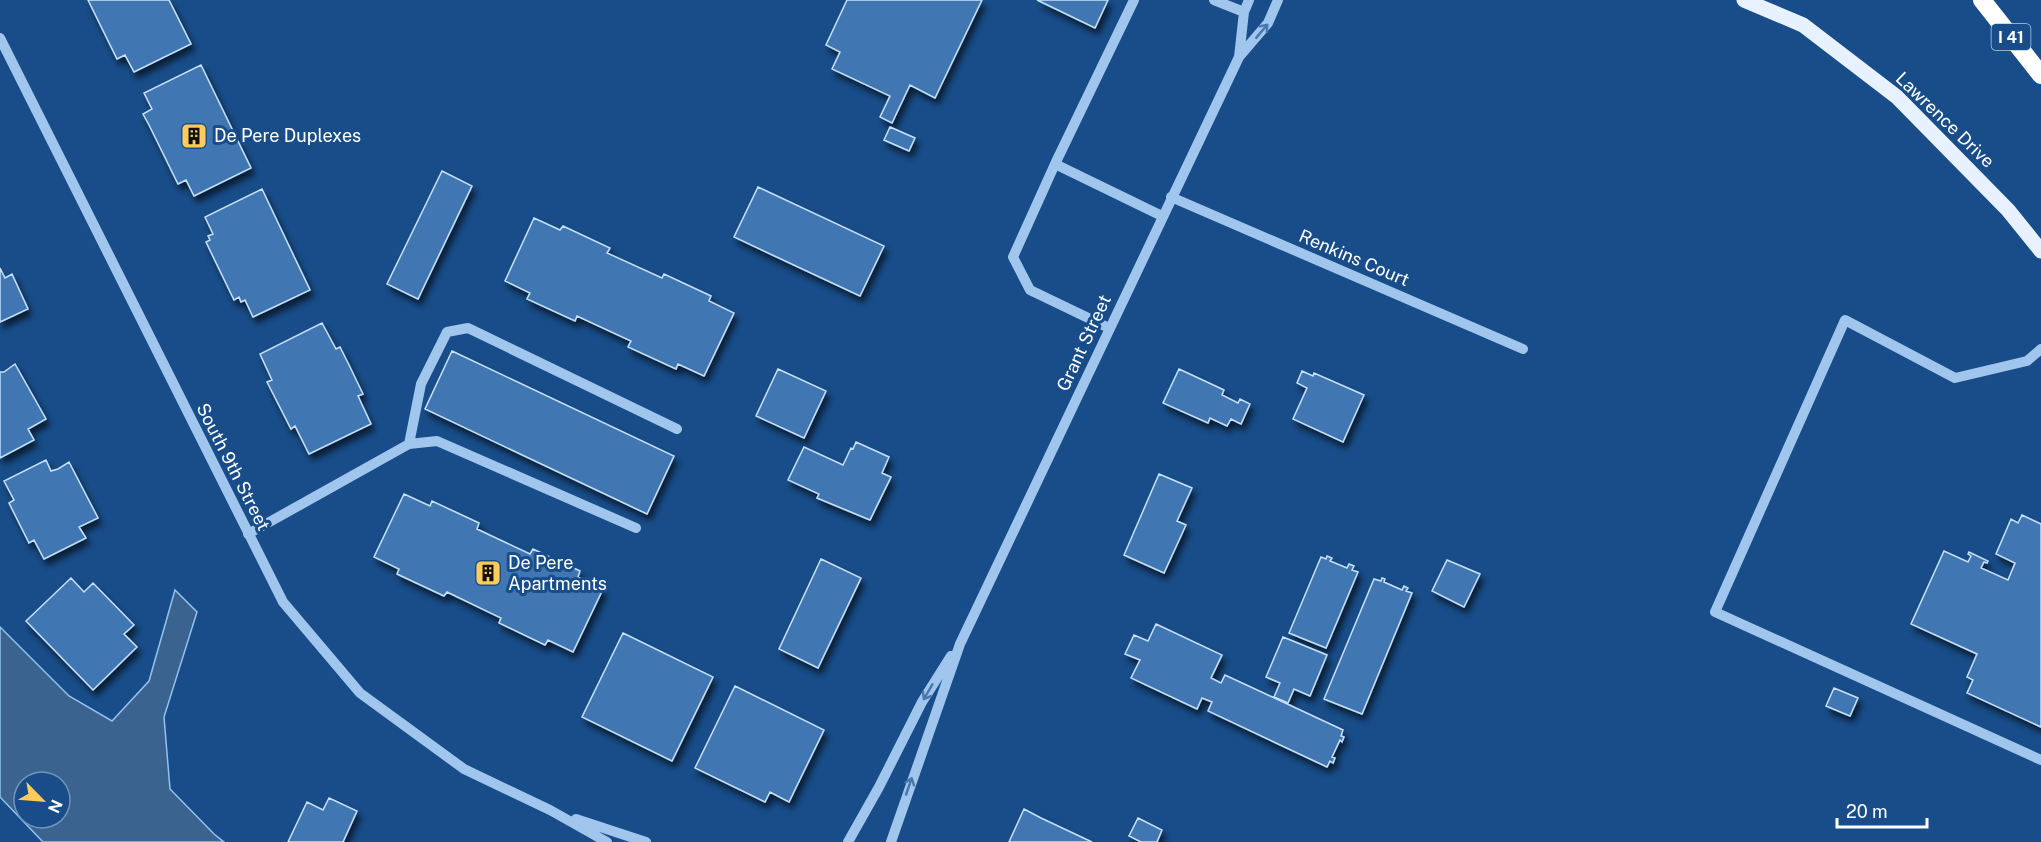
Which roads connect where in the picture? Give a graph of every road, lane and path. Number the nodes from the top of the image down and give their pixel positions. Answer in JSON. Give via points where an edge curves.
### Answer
{"nodes":[{"id":1,"x":1134,"y":0,"type":"edge"},
{"id":2,"x":1214,"y":0,"type":"edge"},
{"id":3,"x":1249,"y":0,"type":"edge"},
{"id":4,"x":1278,"y":0,"type":"edge"},
{"id":5,"x":1744,"y":0,"type":"edge"},
{"id":6,"x":1982,"y":0,"type":"edge"},
{"id":7,"x":1244,"y":12,"type":"junction"},
{"id":8,"x":0,"y":38,"type":"edge"},
{"id":9,"x":1239,"y":57,"type":"junction"},
{"id":10,"x":2041,"y":75,"type":"edge"},
{"id":11,"x":1054,"y":164,"type":"junction"},
{"id":12,"x":1171,"y":196,"type":"junction"},
{"id":13,"x":1162,"y":216,"type":"junction"},
{"id":14,"x":2041,"y":251,"type":"edge"},
{"id":15,"x":1109,"y":328,"type":"junction"},
{"id":16,"x":1523,"y":349,"type":"dead end"},
{"id":17,"x":2041,"y":349,"type":"edge"},
{"id":18,"x":677,"y":429,"type":"dead end"},
{"id":19,"x":409,"y":444,"type":"junction"},
{"id":20,"x":636,"y":528,"type":"dead end"},
{"id":21,"x":248,"y":534,"type":"junction"},
{"id":22,"x":960,"y":644,"type":"junction"},
{"id":23,"x":2041,"y":760,"type":"edge"},
{"id":24,"x":550,"y":810,"type":"junction"},
{"id":25,"x":607,"y":842,"type":"edge"},
{"id":26,"x":645,"y":842,"type":"edge"},
{"id":27,"x":848,"y":842,"type":"edge"},
{"id":28,"x":891,"y":842,"type":"edge"}],
"edges":[{"from":1,"to":11,"type":"street"},
{"from":2,"to":7,"type":"street"},
{"from":3,"to":7,"type":"street","name":"Grant Street"},
{"from":9,"to":4,"type":"street","name":"Grant Street","one_way":true,"via":[[1268,23]]},
{"from":5,"to":14,"type":"main road","name":"Lawrence Drive","via":[[1803,25],[1897,97],[2008,210]]},
{"from":6,"to":10,"type":"highway","number":"I 41"},
{"from":7,"to":9,"type":"street","name":"Grant Street"},
{"from":8,"to":21,"type":"street","name":"South 9th Street"},
{"from":9,"to":12,"type":"street","name":"Grant Street"},
{"from":11,"to":13,"type":"street"},
{"from":11,"to":15,"type":"street","via":[[1013,257],[1030,290]]},
{"from":12,"to":13,"type":"street","name":"Grant Street"},
{"from":12,"to":16,"type":"street","name":"Renkins Court"},
{"from":13,"to":15,"type":"street","name":"Grant Street"},
{"from":15,"to":22,"type":"street","name":"Grant Street"},
{"from":17,"to":23,"type":"street","via":[[2027,361],[1955,378],[1845,320],[1714,612]]},
{"from":18,"to":19,"type":"street","via":[[468,328],[447,332],[421,384]]},
{"from":19,"to":20,"type":"street","via":[[437,441]]},
{"from":19,"to":21,"type":"street"},
{"from":21,"to":24,"type":"street","name":"South 9th Street","via":[[283,602],[360,693],[464,769]]},
{"from":22,"to":27,"type":"street","name":"Grant Street","one_way":true,"via":[[922,702]]},
{"from":28,"to":22,"type":"street","name":"Grant Street","one_way":true},
{"from":24,"to":25,"type":"street","name":"South 9th Street"},
{"from":24,"to":26,"type":"street","name":"South 9th Street"}]}
